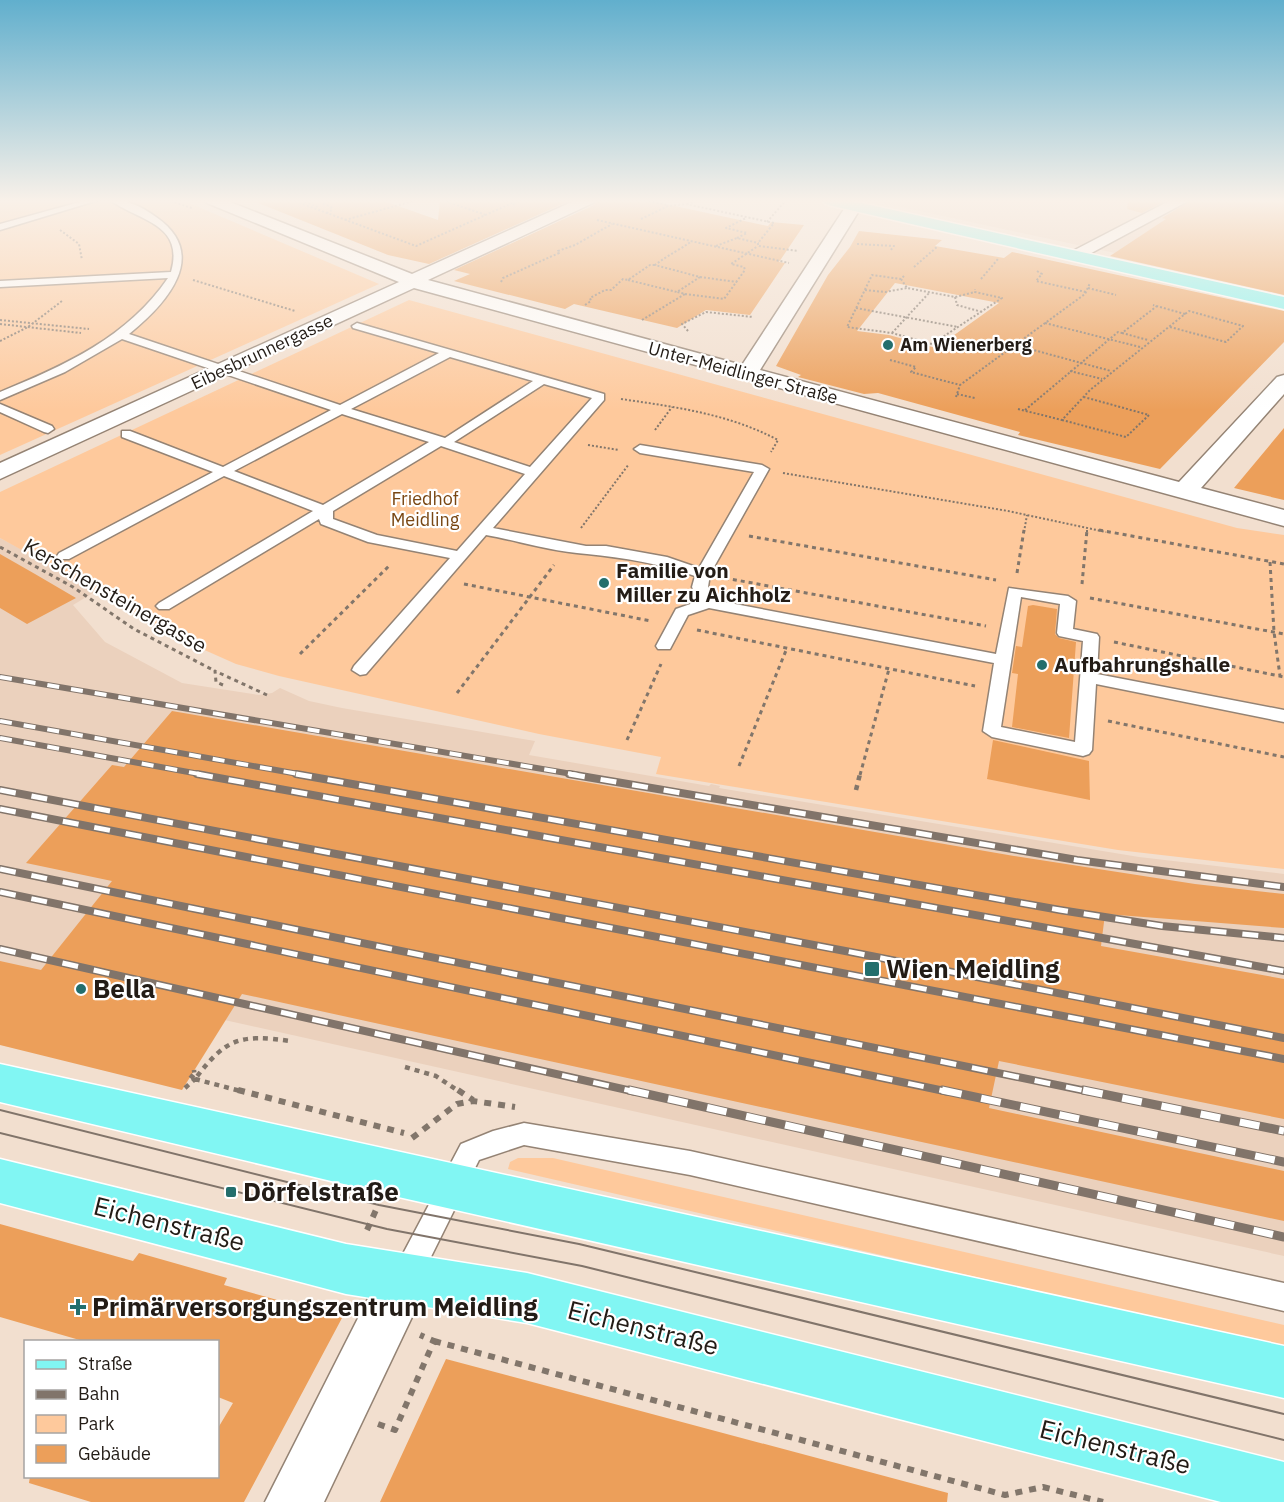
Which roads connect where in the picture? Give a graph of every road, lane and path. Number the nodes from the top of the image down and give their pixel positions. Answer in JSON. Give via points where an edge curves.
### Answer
{"nodes":[{"id":1,"x":175,"y":270,"type":"edge"},
{"id":2,"x":387,"y":270,"type":"edge"},
{"id":3,"x":437,"y":270,"type":"edge"},
{"id":4,"x":519,"y":270,"type":"edge"},
{"id":5,"x":640,"y":270,"type":"edge"},
{"id":6,"x":674,"y":270,"type":"edge"},
{"id":7,"x":745,"y":270,"type":"edge"},
{"id":8,"x":813,"y":270,"type":"edge"},
{"id":9,"x":989,"y":270,"type":"edge"},
{"id":10,"x":1144,"y":270,"type":"edge"},
{"id":11,"x":1036,"y":271,"type":"dead end"},
{"id":12,"x":904,"y":276,"type":"dead end"},
{"id":13,"x":700,"y":277,"type":"junction"},
{"id":14,"x":173,"y":278,"type":"junction"},
{"id":15,"x":901,"y":279,"type":"junction"},
{"id":16,"x":981,"y":279,"type":"dead end"},
{"id":17,"x":628,"y":280,"type":"junction"},
{"id":18,"x":414,"y":281,"type":"junction"},
{"id":19,"x":737,"y":282,"type":"junction"},
{"id":20,"x":1090,"y":283,"type":"dead end"},
{"id":21,"x":0,"y":284,"type":"edge"},
{"id":22,"x":907,"y":288,"type":"junction"},
{"id":23,"x":865,"y":290,"type":"junction"},
{"id":24,"x":1087,"y":290,"type":"junction"},
{"id":25,"x":677,"y":292,"type":"junction"},
{"id":26,"x":930,"y":293,"type":"junction"},
{"id":27,"x":685,"y":294,"type":"junction"},
{"id":28,"x":1116,"y":294,"type":"dead end"},
{"id":29,"x":463,"y":296,"type":"junction"},
{"id":30,"x":955,"y":297,"type":"junction"},
{"id":31,"x":1284,"y":303,"type":"edge"},
{"id":32,"x":856,"y":308,"type":"junction"},
{"id":33,"x":982,"y":312,"type":"junction"},
{"id":34,"x":304,"y":314,"type":"dead end"},
{"id":35,"x":1185,"y":314,"type":"junction"},
{"id":36,"x":757,"y":317,"type":"dead end"},
{"id":37,"x":907,"y":317,"type":"junction"},
{"id":38,"x":0,"y":320,"type":"edge"},
{"id":39,"x":548,"y":320,"type":"junction"},
{"id":40,"x":1045,"y":323,"type":"junction"},
{"id":41,"x":0,"y":324,"type":"edge"},
{"id":42,"x":357,"y":326,"type":"dead end"},
{"id":43,"x":1170,"y":327,"type":"junction"},
{"id":44,"x":959,"y":328,"type":"junction"},
{"id":45,"x":892,"y":333,"type":"junction"},
{"id":46,"x":1122,"y":333,"type":"junction"},
{"id":47,"x":121,"y":335,"type":"junction"},
{"id":48,"x":613,"y":337,"type":"junction"},
{"id":49,"x":1109,"y":339,"type":"junction"},
{"id":50,"x":1149,"y":340,"type":"junction"},
{"id":51,"x":1015,"y":345,"type":"junction"},
{"id":52,"x":1140,"y":348,"type":"junction"},
{"id":53,"x":669,"y":352,"type":"junction"},
{"id":54,"x":448,"y":353,"type":"junction"},
{"id":55,"x":890,"y":360,"type":"dead end"},
{"id":56,"x":1080,"y":363,"type":"junction"},
{"id":57,"x":222,"y":371,"type":"junction"},
{"id":58,"x":1070,"y":371,"type":"junction"},
{"id":59,"x":1112,"y":371,"type":"junction"},
{"id":60,"x":747,"y":374,"type":"junction"},
{"id":61,"x":1103,"y":379,"type":"junction"},
{"id":62,"x":543,"y":380,"type":"junction"},
{"id":63,"x":1284,"y":381,"type":"edge"},
{"id":64,"x":960,"y":385,"type":"junction"},
{"id":65,"x":0,"y":396,"type":"edge"},
{"id":66,"x":600,"y":397,"type":"junction"},
{"id":67,"x":1084,"y":397,"type":"junction"},
{"id":68,"x":975,"y":398,"type":"dead end"},
{"id":69,"x":672,"y":406,"type":"junction"},
{"id":70,"x":0,"y":408,"type":"edge"},
{"id":71,"x":340,"y":409,"type":"junction"},
{"id":72,"x":1018,"y":409,"type":"dead end"},
{"id":73,"x":1025,"y":411,"type":"junction"},
{"id":74,"x":1062,"y":420,"type":"junction"},
{"id":75,"x":48,"y":429,"type":"dead end"},
{"id":76,"x":126,"y":434,"type":"dead end"},
{"id":77,"x":561,"y":441,"type":"junction"},
{"id":78,"x":439,"y":442,"type":"junction"},
{"id":79,"x":639,"y":451,"type":"junction"},
{"id":80,"x":762,"y":469,"type":"junction"},
{"id":81,"x":223,"y":471,"type":"junction"},
{"id":82,"x":0,"y":472,"type":"edge"},
{"id":83,"x":533,"y":472,"type":"junction"},
{"id":84,"x":1184,"y":492,"type":"junction"},
{"id":85,"x":326,"y":511,"type":"junction"},
{"id":86,"x":1027,"y":515,"type":"junction"},
{"id":87,"x":1284,"y":518,"type":"edge"},
{"id":88,"x":1088,"y":528,"type":"junction"},
{"id":89,"x":483,"y":530,"type":"junction"},
{"id":90,"x":728,"y":532,"type":"junction"},
{"id":91,"x":568,"y":546,"type":"junction"},
{"id":92,"x":0,"y":547,"type":"edge"},
{"id":93,"x":409,"y":547,"type":"junction"},
{"id":94,"x":64,"y":556,"type":"dead end"},
{"id":95,"x":461,"y":556,"type":"junction"},
{"id":96,"x":1270,"y":562,"type":"junction"},
{"id":97,"x":1284,"y":564,"type":"edge"},
{"id":98,"x":703,"y":573,"type":"junction"},
{"id":99,"x":440,"y":579,"type":"junction"},
{"id":100,"x":1014,"y":587,"type":"junction"},
{"id":101,"x":530,"y":597,"type":"junction"},
{"id":102,"x":1075,"y":599,"type":"junction"},
{"id":103,"x":708,"y":603,"type":"junction"},
{"id":104,"x":164,"y":606,"type":"dead end"},
{"id":105,"x":675,"y":626,"type":"junction"},
{"id":106,"x":1008,"y":630,"type":"junction"},
{"id":107,"x":1274,"y":632,"type":"junction"},
{"id":108,"x":1284,"y":634,"type":"edge"},
{"id":109,"x":1091,"y":637,"type":"junction"},
{"id":110,"x":664,"y":646,"type":"joint"},
{"id":111,"x":787,"y":648,"type":"junction"},
{"id":112,"x":300,"y":654,"type":"dead end"},
{"id":113,"x":1003,"y":660,"type":"junction"},
{"id":114,"x":889,"y":669,"type":"junction"},
{"id":115,"x":360,"y":670,"type":"dead end"},
{"id":116,"x":215,"y":671,"type":"junction"},
{"id":117,"x":1088,"y":677,"type":"junction"},
{"id":118,"x":1282,"y":677,"type":"edge"},
{"id":119,"x":216,"y":682,"type":"joint"},
{"id":120,"x":223,"y":685,"type":"dead end"},
{"id":121,"x":998,"y":690,"type":"junction"},
{"id":122,"x":457,"y":693,"type":"dead end"},
{"id":123,"x":267,"y":695,"type":"dead end"},
{"id":124,"x":1086,"y":716,"type":"junction"},
{"id":125,"x":1284,"y":716,"type":"edge"},
{"id":126,"x":627,"y":740,"type":"dead end"},
{"id":127,"x":1284,"y":757,"type":"edge"},
{"id":128,"x":739,"y":766,"type":"dead end"},
{"id":129,"x":856,"y":790,"type":"dead end"},
{"id":130,"x":290,"y":1041,"type":"dead end"},
{"id":131,"x":405,"y":1067,"type":"dead end"},
{"id":132,"x":0,"y":1083,"type":"edge"},
{"id":133,"x":473,"y":1101,"type":"dead end"},
{"id":134,"x":414,"y":1135,"type":"dead end"},
{"id":135,"x":462,"y":1169,"type":"junction"},
{"id":136,"x":0,"y":1181,"type":"edge"},
{"id":137,"x":405,"y":1277,"type":"junction"},
{"id":138,"x":1284,"y":1297,"type":"edge"},
{"id":139,"x":434,"y":1341,"type":"dead end"},
{"id":140,"x":1284,"y":1372,"type":"edge"},
{"id":141,"x":1284,"y":1490,"type":"edge"},
{"id":142,"x":294,"y":1502,"type":"edge"},
{"id":143,"x":1103,"y":1502,"type":"edge"}],
"edges":[{"from":1,"to":14,"type":"lane"},
{"from":2,"to":18,"type":"street","name":"Unter-Meidlinger Straße"},
{"from":3,"to":18,"type":"street","name":"Eibesbrunnergasse"},
{"from":4,"to":29,"type":"path","via":[[496,284]]},
{"from":5,"to":17,"type":"path"},
{"from":6,"to":13,"type":"path"},
{"from":7,"to":19,"type":"path"},
{"from":8,"to":60,"type":"street"},
{"from":9,"to":16,"type":"path"},
{"from":10,"to":31,"type":"main road"},
{"from":11,"to":24,"type":"path","via":[[1042,274],[1036,281]]},
{"from":12,"to":15,"type":"path"},
{"from":13,"to":19,"type":"path"},
{"from":13,"to":25,"type":"path"},
{"from":14,"to":21,"type":"lane"},
{"from":14,"to":34,"type":"path","via":[[191,279]]},
{"from":14,"to":47,"type":"lane","via":[[154,304]]},
{"from":15,"to":22,"type":"path"},
{"from":15,"to":23,"type":"path","via":[[872,275]]},
{"from":17,"to":25,"type":"path"},
{"from":17,"to":39,"type":"path","via":[[604,290],[582,307]]},
{"from":18,"to":29,"type":"street","name":"Unter-Meidlinger Straße"},
{"from":18,"to":57,"type":"street","name":"Eibesbrunnergasse"},
{"from":19,"to":27,"type":"path","via":[[724,299]]},
{"from":20,"to":24,"type":"path"},
{"from":22,"to":23,"type":"path"},
{"from":22,"to":26,"type":"path"},
{"from":23,"to":32,"type":"path"},
{"from":24,"to":28,"type":"path"},
{"from":24,"to":40,"type":"path"},
{"from":25,"to":27,"type":"path"},
{"from":26,"to":30,"type":"path"},
{"from":26,"to":37,"type":"path"},
{"from":27,"to":48,"type":"path"},
{"from":29,"to":39,"type":"street","name":"Unter-Meidlinger Straße"},
{"from":30,"to":33,"type":"path","via":[[957,305]]},
{"from":30,"to":33,"type":"path","via":[[975,290],[1002,298]]},
{"from":32,"to":37,"type":"path"},
{"from":32,"to":45,"type":"path","via":[[847,327]]},
{"from":33,"to":44,"type":"path"},
{"from":35,"to":43,"type":"path"},
{"from":35,"to":43,"type":"path","via":[[1189,311],[1244,326],[1226,342]]},
{"from":35,"to":46,"type":"path","via":[[1155,306]]},
{"from":36,"to":53,"type":"path","via":[[706,312],[682,324],[685,330],[698,334]]},
{"from":37,"to":44,"type":"path"},
{"from":37,"to":45,"type":"path"},
{"from":38,"to":47,"type":"path"},
{"from":39,"to":48,"type":"street","name":"Unter-Meidlinger Straße"},
{"from":40,"to":49,"type":"path"},
{"from":40,"to":51,"type":"path"},
{"from":41,"to":47,"type":"path"},
{"from":42,"to":54,"type":"lane"},
{"from":43,"to":50,"type":"path"},
{"from":44,"to":45,"type":"path","via":[[932,344]]},
{"from":46,"to":49,"type":"path"},
{"from":46,"to":50,"type":"path"},
{"from":47,"to":57,"type":"lane"},
{"from":47,"to":65,"type":"lane"},
{"from":48,"to":53,"type":"street","name":"Unter-Meidlinger Straße"},
{"from":49,"to":52,"type":"path"},
{"from":49,"to":56,"type":"path"},
{"from":50,"to":52,"type":"path"},
{"from":51,"to":56,"type":"path"},
{"from":51,"to":64,"type":"path"},
{"from":52,"to":59,"type":"path"},
{"from":53,"to":60,"type":"street","name":"Unter-Meidlinger Straße"},
{"from":54,"to":62,"type":"lane"},
{"from":54,"to":71,"type":"lane"},
{"from":55,"to":64,"type":"path","via":[[916,367],[911,372]]},
{"from":56,"to":58,"type":"path"},
{"from":56,"to":59,"type":"path"},
{"from":57,"to":71,"type":"lane"},
{"from":57,"to":82,"type":"street","name":"Eibesbrunnergasse"},
{"from":58,"to":61,"type":"path"},
{"from":58,"to":73,"type":"path"},
{"from":59,"to":61,"type":"path"},
{"from":60,"to":84,"type":"street","name":"Unter-Meidlinger Straße"},
{"from":61,"to":67,"type":"path"},
{"from":62,"to":66,"type":"lane"},
{"from":62,"to":78,"type":"lane","via":[[448,441]]},
{"from":63,"to":84,"type":"street"},
{"from":64,"to":68,"type":"path","via":[[957,396]]},
{"from":66,"to":69,"type":"path"},
{"from":66,"to":77,"type":"lane"},
{"from":67,"to":74,"type":"path"},
{"from":67,"to":74,"type":"path","via":[[1149,415],[1126,437]]},
{"from":69,"to":79,"type":"path"},
{"from":69,"to":80,"type":"path","via":[[708,411],[755,426],[778,440]]},
{"from":70,"to":75,"type":"lane"},
{"from":71,"to":78,"type":"lane"},
{"from":71,"to":81,"type":"lane"},
{"from":72,"to":73,"type":"path"},
{"from":73,"to":74,"type":"path"},
{"from":76,"to":81,"type":"lane"},
{"from":77,"to":79,"type":"path"},
{"from":77,"to":83,"type":"lane"},
{"from":78,"to":83,"type":"lane"},
{"from":78,"to":85,"type":"lane"},
{"from":79,"to":80,"type":"lane"},
{"from":79,"to":91,"type":"path"},
{"from":80,"to":86,"type":"path"},
{"from":80,"to":90,"type":"lane"},
{"from":81,"to":85,"type":"lane"},
{"from":81,"to":94,"type":"lane"},
{"from":83,"to":89,"type":"lane"},
{"from":84,"to":87,"type":"street","name":"Unter-Meidlinger Straße"},
{"from":85,"to":93,"type":"lane","via":[[326,521]]},
{"from":85,"to":104,"type":"lane"},
{"from":86,"to":88,"type":"path"},
{"from":86,"to":100,"type":"path"},
{"from":88,"to":96,"type":"path"},
{"from":88,"to":102,"type":"path"},
{"from":89,"to":91,"type":"lane"},
{"from":89,"to":95,"type":"lane"},
{"from":90,"to":98,"type":"lane"},
{"from":90,"to":100,"type":"path"},
{"from":91,"to":98,"type":"lane","via":[[667,561]]},
{"from":91,"to":101,"type":"path"},
{"from":92,"to":116,"type":"path","name":"Kerschensteinergasse","via":[[73,587],[134,629]]},
{"from":93,"to":95,"type":"lane"},
{"from":93,"to":112,"type":"path"},
{"from":95,"to":99,"type":"lane"},
{"from":96,"to":97,"type":"path"},
{"from":96,"to":107,"type":"path"},
{"from":98,"to":103,"type":"lane","via":[[700,587]]},
{"from":98,"to":106,"type":"path"},
{"from":99,"to":101,"type":"path"},
{"from":99,"to":115,"type":"lane"},
{"from":100,"to":102,"type":"lane"},
{"from":100,"to":106,"type":"lane"},
{"from":101,"to":105,"type":"path"},
{"from":101,"to":122,"type":"path"},
{"from":102,"to":107,"type":"path"},
{"from":102,"to":109,"type":"lane","via":[[1065,633]]},
{"from":103,"to":105,"type":"lane","via":[[682,612]]},
{"from":103,"to":113,"type":"lane"},
{"from":105,"to":110,"type":"lane"},
{"from":105,"to":111,"type":"path"},
{"from":106,"to":113,"type":"lane"},
{"from":107,"to":108,"type":"path"},
{"from":107,"to":118,"type":"path"},
{"from":109,"to":117,"type":"lane"},
{"from":109,"to":118,"type":"path"},
{"from":110,"to":126,"type":"path","via":[[665,655]]},
{"from":111,"to":114,"type":"path"},
{"from":111,"to":128,"type":"path"},
{"from":113,"to":121,"type":"lane"},
{"from":114,"to":121,"type":"path"},
{"from":114,"to":129,"type":"path"},
{"from":116,"to":119,"type":"path","name":"Kerschensteinergasse"},
{"from":116,"to":123,"type":"path","name":"Kerschensteinergasse"},
{"from":117,"to":124,"type":"lane"},
{"from":117,"to":125,"type":"lane"},
{"from":119,"to":120,"type":"path"},
{"from":121,"to":124,"type":"lane","via":[[992,731],[1083,750]]},
{"from":124,"to":127,"type":"path"},
{"from":130,"to":134,"type":"path","via":[[252,1035],[227,1041],[193,1077]]},
{"from":131,"to":133,"type":"path","via":[[436,1076]]},
{"from":132,"to":135,"type":"main road"},
{"from":135,"to":137,"type":"lane"},
{"from":135,"to":138,"type":"lane","via":[[493,1142],[524,1134],[690,1163]]},
{"from":135,"to":140,"type":"main road"},
{"from":136,"to":137,"type":"main road","name":"Eichenstraße","via":[[346,1269]]},
{"from":137,"to":141,"type":"main road","name":"Eichenstraße","via":[[527,1298]]},
{"from":137,"to":142,"type":"street"},
{"from":139,"to":143,"type":"path","via":[[1005,1495],[1043,1487]]}]}
